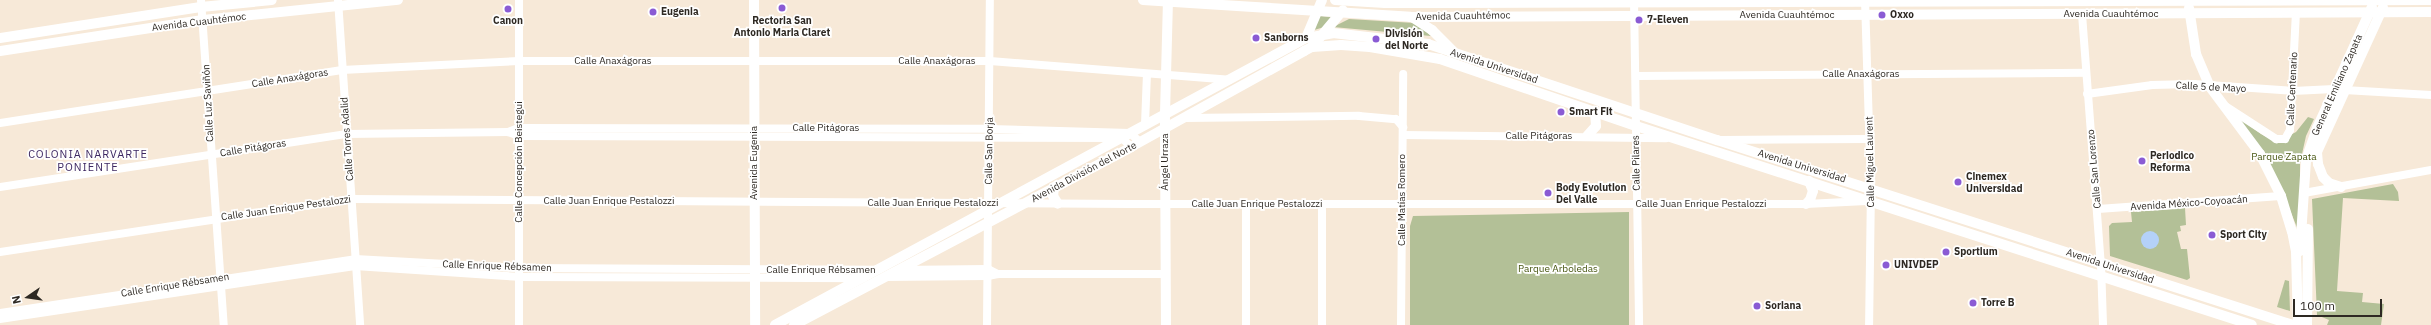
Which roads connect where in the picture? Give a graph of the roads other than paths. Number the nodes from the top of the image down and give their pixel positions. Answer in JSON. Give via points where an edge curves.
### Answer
{"nodes":[{"id":1,"x":272,"y":0,"type":"edge"},
{"id":2,"x":398,"y":0,"type":"edge"},
{"id":3,"x":519,"y":0,"type":"edge"},
{"id":4,"x":754,"y":0,"type":"edge"},
{"id":5,"x":990,"y":0,"type":"edge"},
{"id":6,"x":1143,"y":0,"type":"edge"},
{"id":7,"x":1322,"y":0,"type":"edge"},
{"id":8,"x":1335,"y":0,"type":"edge"},
{"id":9,"x":2188,"y":0,"type":"edge"},
{"id":10,"x":2273,"y":0,"type":"edge"},
{"id":11,"x":2324,"y":0,"type":"edge"},
{"id":12,"x":2375,"y":0,"type":"edge"},
{"id":13,"x":2386,"y":0,"type":"edge"},
{"id":14,"x":2431,"y":0,"type":"edge"},
{"id":15,"x":1168,"y":1,"type":"edge"},
{"id":16,"x":1357,"y":1,"type":"edge"},
{"id":17,"x":1634,"y":1,"type":"edge"},
{"id":18,"x":1866,"y":1,"type":"edge"},
{"id":19,"x":339,"y":3,"type":"edge"},
{"id":20,"x":201,"y":4,"type":"edge"},
{"id":21,"x":1316,"y":12,"type":"junction"},
{"id":22,"x":2369,"y":12,"type":"junction"},
{"id":23,"x":2381,"y":12,"type":"junction"},
{"id":24,"x":2431,"y":12,"type":"edge"},
{"id":25,"x":2189,"y":13,"type":"junction"},
{"id":26,"x":2272,"y":13,"type":"junction"},
{"id":27,"x":2296,"y":13,"type":"junction"},
{"id":28,"x":2323,"y":13,"type":"junction"},
{"id":29,"x":1339,"y":14,"type":"junction"},
{"id":30,"x":2082,"y":14,"type":"junction"},
{"id":31,"x":1634,"y":15,"type":"junction"},
{"id":32,"x":1867,"y":15,"type":"junction"},
{"id":33,"x":1410,"y":17,"type":"junction"},
{"id":34,"x":202,"y":20,"type":"junction"},
{"id":35,"x":1323,"y":33,"type":"junction"},
{"id":36,"x":0,"y":38,"type":"edge"},
{"id":37,"x":1306,"y":38,"type":"junction"},
{"id":38,"x":1312,"y":47,"type":"junction"},
{"id":39,"x":0,"y":51,"type":"edge"},
{"id":40,"x":1454,"y":53,"type":"junction"},
{"id":41,"x":519,"y":61,"type":"junction"},
{"id":42,"x":754,"y":61,"type":"junction"},
{"id":43,"x":990,"y":61,"type":"junction"},
{"id":44,"x":1466,"y":68,"type":"junction"},
{"id":45,"x":342,"y":70,"type":"junction"},
{"id":46,"x":2086,"y":73,"type":"junction"},
{"id":47,"x":1147,"y":74,"type":"junction"},
{"id":48,"x":1403,"y":74,"type":"dead end"},
{"id":49,"x":1868,"y":74,"type":"junction"},
{"id":50,"x":1167,"y":75,"type":"junction"},
{"id":51,"x":1636,"y":76,"type":"junction"},
{"id":52,"x":1230,"y":80,"type":"junction"},
{"id":53,"x":2210,"y":87,"type":"junction"},
{"id":54,"x":2339,"y":89,"type":"junction"},
{"id":55,"x":208,"y":91,"type":"junction"},
{"id":56,"x":2293,"y":91,"type":"junction"},
{"id":57,"x":2088,"y":94,"type":"junction"},
{"id":58,"x":2431,"y":95,"type":"edge"},
{"id":59,"x":2223,"y":104,"type":"junction"},
{"id":60,"x":1595,"y":112,"type":"junction"},
{"id":61,"x":1636,"y":113,"type":"junction"},
{"id":62,"x":1165,"y":114,"type":"junction"},
{"id":63,"x":1184,"y":118,"type":"junction"},
{"id":64,"x":0,"y":123,"type":"edge"},
{"id":65,"x":1145,"y":125,"type":"junction"},
{"id":66,"x":1636,"y":126,"type":"junction"},
{"id":67,"x":734,"y":127,"type":"junction"},
{"id":68,"x":1165,"y":127,"type":"junction"},
{"id":69,"x":989,"y":129,"type":"junction"},
{"id":70,"x":1402,"y":131,"type":"junction"},
{"id":71,"x":518,"y":132,"type":"junction"},
{"id":72,"x":634,"y":132,"type":"junction"},
{"id":73,"x":754,"y":132,"type":"junction"},
{"id":74,"x":872,"y":132,"type":"junction"},
{"id":75,"x":346,"y":134,"type":"junction"},
{"id":76,"x":734,"y":136,"type":"junction"},
{"id":77,"x":1126,"y":136,"type":"junction"},
{"id":78,"x":1587,"y":136,"type":"junction"},
{"id":79,"x":1636,"y":137,"type":"junction"},
{"id":80,"x":989,"y":138,"type":"junction"},
{"id":81,"x":1676,"y":138,"type":"junction"},
{"id":82,"x":1870,"y":139,"type":"junction"},
{"id":83,"x":1717,"y":140,"type":"junction"},
{"id":84,"x":1140,"y":142,"type":"junction"},
{"id":85,"x":1131,"y":147,"type":"junction"},
{"id":86,"x":2313,"y":151,"type":"junction"},
{"id":87,"x":211,"y":155,"type":"junction"},
{"id":88,"x":2431,"y":170,"type":"edge"},
{"id":89,"x":1809,"y":181,"type":"junction"},
{"id":90,"x":0,"y":187,"type":"edge"},
{"id":91,"x":1054,"y":187,"type":"junction"},
{"id":92,"x":2341,"y":187,"type":"junction"},
{"id":93,"x":1871,"y":188,"type":"junction"},
{"id":94,"x":2306,"y":193,"type":"junction"},
{"id":95,"x":2281,"y":196,"type":"junction"},
{"id":96,"x":351,"y":199,"type":"junction"},
{"id":97,"x":519,"y":200,"type":"junction"},
{"id":98,"x":1871,"y":201,"type":"junction"},
{"id":99,"x":754,"y":202,"type":"junction"},
{"id":100,"x":1002,"y":203,"type":"junction"},
{"id":101,"x":1024,"y":203,"type":"junction"},
{"id":102,"x":1058,"y":204,"type":"junction"},
{"id":103,"x":1166,"y":204,"type":"junction"},
{"id":104,"x":1246,"y":204,"type":"junction"},
{"id":105,"x":1322,"y":204,"type":"junction"},
{"id":106,"x":1402,"y":204,"type":"junction"},
{"id":107,"x":1637,"y":204,"type":"junction"},
{"id":108,"x":1806,"y":204,"type":"junction"},
{"id":109,"x":988,"y":206,"type":"junction"},
{"id":110,"x":2098,"y":209,"type":"junction"},
{"id":111,"x":216,"y":218,"type":"junction"},
{"id":112,"x":988,"y":222,"type":"junction"},
{"id":113,"x":0,"y":252,"type":"edge"},
{"id":114,"x":355,"y":262,"type":"junction"},
{"id":115,"x":2101,"y":264,"type":"junction"},
{"id":116,"x":519,"y":268,"type":"junction"},
{"id":117,"x":2298,"y":268,"type":"junction"},
{"id":118,"x":485,"y":270,"type":"junction"},
{"id":119,"x":899,"y":270,"type":"junction"},
{"id":120,"x":634,"y":273,"type":"junction"},
{"id":121,"x":988,"y":273,"type":"junction"},
{"id":122,"x":755,"y":274,"type":"junction"},
{"id":123,"x":881,"y":274,"type":"junction"},
{"id":124,"x":1165,"y":274,"type":"junction"},
{"id":125,"x":2102,"y":276,"type":"junction"},
{"id":126,"x":519,"y":277,"type":"junction"},
{"id":127,"x":863,"y":278,"type":"junction"},
{"id":128,"x":220,"y":282,"type":"junction"},
{"id":129,"x":0,"y":313,"type":"edge"},
{"id":130,"x":0,"y":319,"type":"edge"},
{"id":131,"x":224,"y":325,"type":"edge"},
{"id":132,"x":360,"y":325,"type":"edge"},
{"id":133,"x":519,"y":325,"type":"edge"},
{"id":134,"x":755,"y":325,"type":"edge"},
{"id":135,"x":775,"y":325,"type":"edge"},
{"id":136,"x":794,"y":325,"type":"edge"},
{"id":137,"x":987,"y":325,"type":"edge"},
{"id":138,"x":1166,"y":325,"type":"edge"},
{"id":139,"x":1246,"y":325,"type":"edge"},
{"id":140,"x":1322,"y":325,"type":"edge"},
{"id":141,"x":1401,"y":325,"type":"edge"},
{"id":142,"x":1639,"y":325,"type":"edge"},
{"id":143,"x":1869,"y":325,"type":"edge"},
{"id":144,"x":2103,"y":325,"type":"edge"},
{"id":145,"x":2252,"y":325,"type":"edge"},
{"id":146,"x":2293,"y":325,"type":"edge"},
{"id":147,"x":2298,"y":325,"type":"edge"},
{"id":148,"x":2307,"y":325,"type":"edge"}],
"edges":[{"from":1,"to":20,"type":"main road","name":"Avenida Cuauhtémoc"},
{"from":2,"to":19,"type":"main road","name":"Avenida Cuauhtémoc"},
{"from":3,"to":41,"type":"street","name":"Calle Concepción Beistegui"},
{"from":4,"to":42,"type":"main road","name":"Avenida Eugenia"},
{"from":5,"to":43,"type":"street","name":"Calle San Borja"},
{"from":6,"to":15,"type":"main road","name":"Avenida Cuauhtémoc"},
{"from":7,"to":21,"type":"main road"},
{"from":8,"to":16,"type":"main road","name":"Avenida Cuauhtémoc"},
{"from":9,"to":10,"type":"main road","name":"Avenida Cuauhtémoc"},
{"from":9,"to":18,"type":"main road","name":"Avenida Cuauhtémoc"},
{"from":9,"to":25,"type":"main road"},
{"from":10,"to":11,"type":"main road","name":"Avenida Cuauhtémoc"},
{"from":10,"to":26,"type":"street"},
{"from":11,"to":12,"type":"main road","name":"Avenida Cuauhtémoc"},
{"from":11,"to":28,"type":"street"},
{"from":12,"to":13,"type":"main road","name":"Avenida Cuauhtémoc"},
{"from":12,"to":22,"type":"main road","name":"General Emiliano Zapata"},
{"from":13,"to":14,"type":"main road","name":"Avenida Cuauhtémoc"},
{"from":13,"to":23,"type":"main road","name":"General Emiliano Zapata"},
{"from":15,"to":21,"type":"main road","name":"Avenida Cuauhtémoc"},
{"from":15,"to":50,"type":"main road","name":"Ángel Urraza"},
{"from":16,"to":17,"type":"main road","name":"Avenida Cuauhtémoc"},
{"from":16,"to":29,"type":"main road","name":"Avenida División del Norte"},
{"from":17,"to":18,"type":"main road","name":"Avenida Cuauhtémoc"},
{"from":17,"to":31,"type":"street","name":"Calle Pilares"},
{"from":18,"to":32,"type":"street","name":"Calle Miguel Laurent"},
{"from":19,"to":34,"type":"main road","name":"Avenida Cuauhtémoc"},
{"from":19,"to":45,"type":"street","name":"Calle Torres Adalid"},
{"from":20,"to":34,"type":"street","name":"Calle Luz Saviñón"},
{"from":20,"to":36,"type":"main road","name":"Avenida Cuauhtémoc"},
{"from":21,"to":29,"type":"main road","name":"Avenida Cuauhtémoc"},
{"from":21,"to":37,"type":"main road"},
{"from":22,"to":23,"type":"main road","name":"Avenida Cuauhtémoc"},
{"from":22,"to":28,"type":"main road","name":"Avenida Cuauhtémoc"},
{"from":22,"to":54,"type":"main road","name":"General Emiliano Zapata"},
{"from":23,"to":24,"type":"main road","name":"Avenida Cuauhtémoc"},
{"from":23,"to":54,"type":"main road","name":"General Emiliano Zapata"},
{"from":25,"to":26,"type":"main road","name":"Avenida Cuauhtémoc"},
{"from":25,"to":30,"type":"main road","name":"Avenida Cuauhtémoc"},
{"from":25,"to":53,"type":"main road","via":[[2196,54]]},
{"from":26,"to":27,"type":"main road","name":"Avenida Cuauhtémoc"},
{"from":27,"to":28,"type":"main road","name":"Avenida Cuauhtémoc"},
{"from":27,"to":56,"type":"street","name":"Calle Centenario"},
{"from":29,"to":33,"type":"main road","name":"Avenida Cuauhtémoc"},
{"from":29,"to":35,"type":"main road","name":"Avenida División del Norte"},
{"from":30,"to":32,"type":"main road","name":"Avenida Cuauhtémoc"},
{"from":30,"to":46,"type":"street","name":"Calle San Lorenzo"},
{"from":31,"to":32,"type":"main road","name":"Avenida Cuauhtémoc"},
{"from":31,"to":33,"type":"main road","name":"Avenida Cuauhtémoc"},
{"from":31,"to":51,"type":"street","name":"Calle Pilares"},
{"from":32,"to":49,"type":"street","name":"Calle Miguel Laurent"},
{"from":33,"to":40,"type":"main road","via":[[1432,30]]},
{"from":34,"to":39,"type":"main road","name":"Avenida Cuauhtémoc"},
{"from":34,"to":55,"type":"street","name":"Calle Luz Saviñón"},
{"from":35,"to":37,"type":"main road","name":"Avenida Universidad"},
{"from":35,"to":38,"type":"main road","name":"Avenida División del Norte"},
{"from":35,"to":40,"type":"main road","name":"Avenida Universidad","via":[[1409,40]]},
{"from":37,"to":52,"type":"main road","name":"Avenida División del Norte"},
{"from":38,"to":44,"type":"main road","name":"Avenida Universidad","via":[[1341,45],[1401,51]]},
{"from":38,"to":63,"type":"main road","name":"Avenida División del Norte"},
{"from":40,"to":44,"type":"main road"},
{"from":40,"to":61,"type":"main road","name":"Avenida Universidad"},
{"from":41,"to":42,"type":"street","name":"Calle Anaxágoras"},
{"from":41,"to":45,"type":"street","name":"Calle Anaxágoras"},
{"from":41,"to":71,"type":"street","name":"Calle Concepción Beistegui"},
{"from":42,"to":43,"type":"street","name":"Calle Anaxágoras"},
{"from":42,"to":73,"type":"main road","name":"Avenida Eugenia"},
{"from":43,"to":47,"type":"street","name":"Calle Anaxágoras"},
{"from":43,"to":69,"type":"street","name":"Calle San Borja"},
{"from":44,"to":60,"type":"main road","name":"Avenida Universidad"},
{"from":45,"to":55,"type":"street","name":"Calle Anaxágoras"},
{"from":45,"to":75,"type":"street","name":"Calle Torres Adalid"},
{"from":46,"to":49,"type":"street","name":"Calle Anaxágoras"},
{"from":46,"to":57,"type":"street","name":"Calle San Lorenzo"},
{"from":47,"to":50,"type":"street","name":"Calle Anaxágoras"},
{"from":47,"to":65,"type":"street"},
{"from":48,"to":70,"type":"street","name":"Calle Matías Romero"},
{"from":49,"to":51,"type":"street","name":"Calle Anaxágoras"},
{"from":49,"to":82,"type":"street","name":"Calle Miguel Laurent"},
{"from":50,"to":52,"type":"street","name":"Calle Anaxágoras"},
{"from":50,"to":62,"type":"main road","name":"Ángel Urraza"},
{"from":51,"to":61,"type":"street","name":"Calle Pilares"},
{"from":52,"to":62,"type":"main road","name":"Avenida División del Norte"},
{"from":53,"to":56,"type":"street","name":"Calle 5 de Mayo"},
{"from":53,"to":57,"type":"street","name":"Calle 5 de Mayo","via":[[2194,84],[2152,85]]},
{"from":53,"to":59,"type":"main road"},
{"from":54,"to":56,"type":"street","name":"Calle 5 de Mayo"},
{"from":54,"to":58,"type":"street","name":"Calle 5 de Mayo"},
{"from":54,"to":86,"type":"main road","name":"General Emiliano Zapata"},
{"from":55,"to":64,"type":"street","name":"Calle Anaxágoras"},
{"from":55,"to":87,"type":"street","name":"Calle Luz Saviñón"},
{"from":56,"to":59,"type":"street","name":"Calle Centenario","via":[[2290,130],[2285,139],[2276,139]]},
{"from":57,"to":110,"type":"street","name":"Calle San Lorenzo"},
{"from":59,"to":95,"type":"main road","via":[[2260,154]]},
{"from":60,"to":66,"type":"main road","name":"Avenida Universidad"},
{"from":60,"to":78,"type":"main road","via":[[1596,126]]},
{"from":61,"to":66,"type":"street","name":"Calle Pilares"},
{"from":61,"to":83,"type":"main road","name":"Avenida Universidad"},
{"from":62,"to":65,"type":"main road","name":"Avenida División del Norte"},
{"from":62,"to":68,"type":"main road","name":"Ángel Urraza"},
{"from":63,"to":68,"type":"main road","name":"Avenida División del Norte"},
{"from":63,"to":70,"type":"street","name":"Calle Pitágoras","via":[[1359,116],[1396,120]]},
{"from":65,"to":77,"type":"main road","name":"Avenida División del Norte"},
{"from":66,"to":79,"type":"street","name":"Calle Pilares"},
{"from":66,"to":81,"type":"main road","name":"Avenida Universidad"},
{"from":67,"to":72,"type":"street","name":"Calle Pitágoras"},
{"from":67,"to":73,"type":"street","name":"Calle Pitágoras"},
{"from":67,"to":76,"type":"street"},
{"from":68,"to":84,"type":"main road","name":"Avenida División del Norte"},
{"from":68,"to":103,"type":"main road","name":"Ángel Urraza"},
{"from":69,"to":74,"type":"street","name":"Calle Pitágoras"},
{"from":69,"to":77,"type":"street","name":"Calle Pitágoras"},
{"from":69,"to":80,"type":"street","name":"Calle San Borja"},
{"from":70,"to":78,"type":"street","name":"Calle Pitágoras"},
{"from":70,"to":106,"type":"street","name":"Calle Matías Romero"},
{"from":71,"to":72,"type":"street","name":"Calle Pitágoras"},
{"from":71,"to":75,"type":"street","name":"Calle Pitágoras"},
{"from":71,"to":97,"type":"street","name":"Calle Concepción Beistegui"},
{"from":72,"to":76,"type":"street","name":"Calle Pitágoras"},
{"from":73,"to":74,"type":"street","name":"Calle Pitágoras"},
{"from":73,"to":76,"type":"street","name":"Calle Pitágoras"},
{"from":73,"to":99,"type":"main road","name":"Avenida Eugenia"},
{"from":74,"to":80,"type":"street","name":"Calle Pitágoras"},
{"from":75,"to":87,"type":"street","name":"Calle Pitágoras"},
{"from":75,"to":96,"type":"street","name":"Calle Torres Adalid"},
{"from":77,"to":80,"type":"street","name":"Calle Pitágoras"},
{"from":77,"to":84,"type":"street"},
{"from":77,"to":85,"type":"street"},
{"from":77,"to":100,"type":"main road","name":"Avenida División del Norte"},
{"from":78,"to":79,"type":"street","name":"Calle Pitágoras"},
{"from":79,"to":81,"type":"street","name":"Calle Pitágoras"},
{"from":79,"to":107,"type":"street","name":"Calle Pilares"},
{"from":80,"to":109,"type":"street","name":"Calle San Borja"},
{"from":81,"to":89,"type":"main road","name":"Avenida Universidad"},
{"from":82,"to":83,"type":"street"},
{"from":82,"to":93,"type":"street","name":"Calle Miguel Laurent"},
{"from":83,"to":93,"type":"main road","name":"Avenida Universidad"},
{"from":84,"to":85,"type":"main road","name":"Avenida División del Norte"},
{"from":85,"to":91,"type":"main road","name":"Avenida División del Norte"},
{"from":86,"to":92,"type":"main road","via":[[2323,177],[2329,183]]},
{"from":86,"to":94,"type":"main road"},
{"from":87,"to":90,"type":"street","name":"Calle Pitágoras"},
{"from":87,"to":111,"type":"street","name":"Calle Luz Saviñón"},
{"from":88,"to":92,"type":"street"},
{"from":89,"to":98,"type":"main road","name":"Avenida Universidad"},
{"from":89,"to":108,"type":"main road","via":[[1813,191]]},
{"from":91,"to":101,"type":"main road","name":"Avenida División del Norte"},
{"from":91,"to":102,"type":"main road","via":[[1053,196]]},
{"from":92,"to":94,"type":"street"},
{"from":93,"to":98,"type":"street","name":"Calle Miguel Laurent"},
{"from":93,"to":115,"type":"main road","name":"Avenida Universidad"},
{"from":94,"to":117,"type":"main road"},
{"from":94,"to":148,"type":"main road"},
{"from":95,"to":110,"type":"street","name":"Avenida México-Coyoacán"},
{"from":95,"to":117,"type":"main road","via":[[2292,231]]},
{"from":96,"to":97,"type":"street","name":"Calle Juan Enrique Pestalozzi"},
{"from":96,"to":111,"type":"street","name":"Calle Juan Enrique Pestalozzi"},
{"from":96,"to":114,"type":"street","name":"Calle Torres Adalid"},
{"from":97,"to":99,"type":"street","name":"Calle Juan Enrique Pestalozzi"},
{"from":97,"to":116,"type":"street","name":"Calle Concepción Beistegui"},
{"from":98,"to":108,"type":"street","name":"Calle Juan Enrique Pestalozzi"},
{"from":98,"to":125,"type":"main road","name":"Avenida Universidad"},
{"from":98,"to":143,"type":"street","name":"Calle Miguel Laurent"},
{"from":99,"to":109,"type":"street","name":"Calle Juan Enrique Pestalozzi"},
{"from":99,"to":122,"type":"main road","name":"Avenida Eugenia"},
{"from":100,"to":101,"type":"street","name":"Calle Juan Enrique Pestalozzi"},
{"from":100,"to":109,"type":"main road","name":"Avenida División del Norte"},
{"from":101,"to":102,"type":"street","name":"Calle Juan Enrique Pestalozzi"},
{"from":101,"to":112,"type":"main road","name":"Avenida División del Norte"},
{"from":102,"to":103,"type":"street","name":"Calle Juan Enrique Pestalozzi"},
{"from":103,"to":104,"type":"street","name":"Calle Juan Enrique Pestalozzi"},
{"from":103,"to":124,"type":"main road","name":"Ángel Urraza"},
{"from":104,"to":105,"type":"street","name":"Calle Juan Enrique Pestalozzi"},
{"from":104,"to":139,"type":"street"},
{"from":105,"to":106,"type":"street","name":"Calle Juan Enrique Pestalozzi"},
{"from":105,"to":140,"type":"street"},
{"from":106,"to":107,"type":"street","name":"Calle Juan Enrique Pestalozzi"},
{"from":106,"to":141,"type":"street","name":"Calle Matías Romero"},
{"from":107,"to":108,"type":"street","name":"Calle Juan Enrique Pestalozzi"},
{"from":107,"to":142,"type":"street","name":"Calle Pilares"},
{"from":109,"to":112,"type":"street","name":"Calle San Borja"},
{"from":109,"to":123,"type":"main road","name":"Avenida División del Norte"},
{"from":110,"to":115,"type":"street","name":"Calle San Lorenzo"},
{"from":111,"to":113,"type":"street","name":"Calle Juan Enrique Pestalozzi"},
{"from":111,"to":128,"type":"street","name":"Calle Luz Saviñón"},
{"from":112,"to":119,"type":"main road","name":"Avenida División del Norte"},
{"from":112,"to":121,"type":"street","name":"Calle San Borja"},
{"from":114,"to":118,"type":"street","name":"Calle Enrique Rébsamen"},
{"from":114,"to":128,"type":"street","name":"Calle Enrique Rébsamen"},
{"from":114,"to":132,"type":"street","name":"Calle Torres Adalid"},
{"from":115,"to":125,"type":"street","name":"Calle San Lorenzo"},
{"from":115,"to":146,"type":"main road","name":"Avenida Universidad"},
{"from":116,"to":118,"type":"street","name":"Calle Enrique Rébsamen"},
{"from":116,"to":120,"type":"street","name":"Calle Enrique Rébsamen"},
{"from":116,"to":126,"type":"street","name":"Calle Concepción Beistegui"},
{"from":117,"to":147,"type":"main road"},
{"from":118,"to":126,"type":"street","name":"Calle Enrique Rébsamen"},
{"from":119,"to":121,"type":"street","name":"Calle Enrique Rébsamen"},
{"from":119,"to":123,"type":"main road","name":"Avenida División del Norte"},
{"from":120,"to":122,"type":"street","name":"Calle Enrique Rébsamen"},
{"from":120,"to":126,"type":"street","name":"Calle Enrique Rébsamen"},
{"from":121,"to":123,"type":"street","name":"Calle Enrique Rébsamen"},
{"from":121,"to":124,"type":"street","name":"Calle Enrique Rébsamen"},
{"from":121,"to":137,"type":"street","name":"Calle San Borja"},
{"from":122,"to":123,"type":"street","name":"Calle Enrique Rébsamen"},
{"from":122,"to":127,"type":"street","name":"Calle Enrique Rébsamen"},
{"from":122,"to":134,"type":"main road","name":"Avenida Eugenia"},
{"from":123,"to":127,"type":"main road","name":"Avenida División del Norte"},
{"from":123,"to":136,"type":"main road","name":"Avenida División del Norte"},
{"from":124,"to":138,"type":"main road","name":"Ángel Urraza"},
{"from":125,"to":144,"type":"street","name":"Calle San Lorenzo"},
{"from":125,"to":145,"type":"main road","name":"Avenida Universidad"},
{"from":126,"to":133,"type":"street","name":"Calle Concepción Beistegui"},
{"from":127,"to":135,"type":"main road","name":"Avenida División del Norte"},
{"from":128,"to":129,"type":"street","name":"Calle Enrique Rébsamen"},
{"from":128,"to":130,"type":"street","name":"Calle Enrique Rébsamen"},
{"from":128,"to":131,"type":"street","name":"Calle Luz Saviñón"}]}
